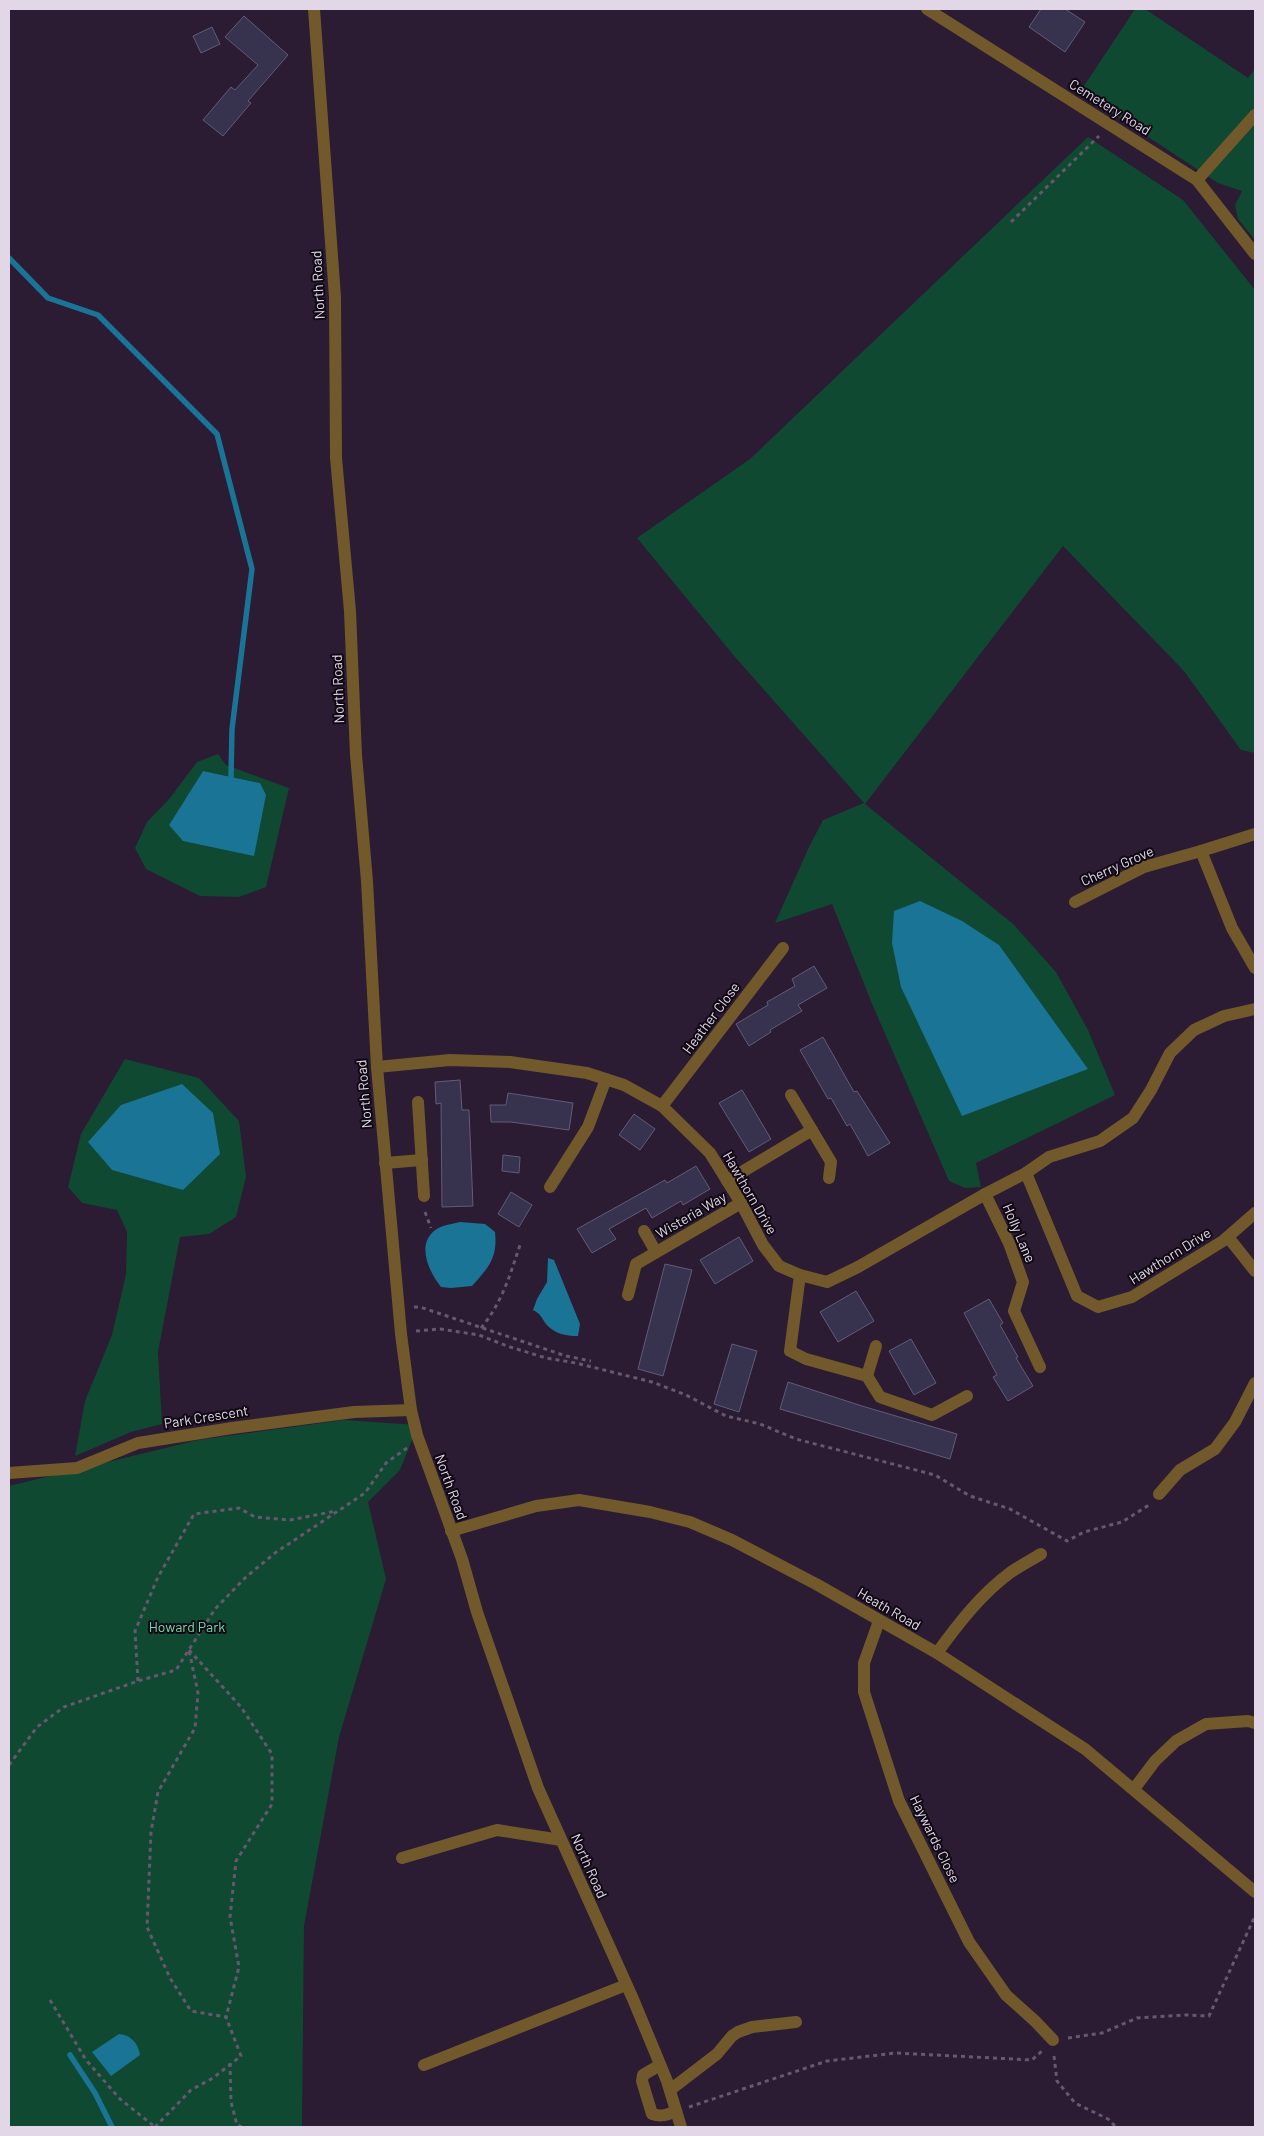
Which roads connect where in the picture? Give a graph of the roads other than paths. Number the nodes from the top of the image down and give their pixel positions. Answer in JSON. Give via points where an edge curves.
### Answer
{"nodes":[{"id":1,"x":314,"y":9,"type":"edge"},
{"id":2,"x":927,"y":9,"type":"edge"},
{"id":3,"x":1255,"y":115,"type":"edge"},
{"id":4,"x":1197,"y":180,"type":"junction"},
{"id":5,"x":1255,"y":254,"type":"edge"},
{"id":6,"x":1255,"y":834,"type":"edge"},
{"id":7,"x":1201,"y":850,"type":"junction"},
{"id":8,"x":1075,"y":902,"type":"dead end"},
{"id":9,"x":783,"y":948,"type":"dead end"},
{"id":10,"x":1255,"y":968,"type":"edge"},
{"id":11,"x":1255,"y":1009,"type":"edge"},
{"id":12,"x":377,"y":1067,"type":"junction"},
{"id":13,"x":606,"y":1079,"type":"junction"},
{"id":14,"x":791,"y":1095,"type":"dead end"},
{"id":15,"x":418,"y":1102,"type":"dead end"},
{"id":16,"x":662,"y":1106,"type":"junction"},
{"id":17,"x":812,"y":1130,"type":"junction"},
{"id":18,"x":422,"y":1160,"type":"junction"},
{"id":19,"x":385,"y":1163,"type":"junction"},
{"id":20,"x":1026,"y":1173,"type":"junction"},
{"id":21,"x":829,"y":1178,"type":"dead end"},
{"id":22,"x":727,"y":1181,"type":"junction"},
{"id":23,"x":550,"y":1187,"type":"dead end"},
{"id":24,"x":985,"y":1194,"type":"junction"},
{"id":25,"x":424,"y":1196,"type":"dead end"},
{"id":26,"x":741,"y":1203,"type":"junction"},
{"id":27,"x":1255,"y":1213,"type":"edge"},
{"id":28,"x":644,"y":1231,"type":"dead end"},
{"id":29,"x":1228,"y":1237,"type":"junction"},
{"id":30,"x":656,"y":1252,"type":"junction"},
{"id":31,"x":1255,"y":1271,"type":"edge"},
{"id":32,"x":800,"y":1275,"type":"junction"},
{"id":33,"x":628,"y":1295,"type":"dead end"},
{"id":34,"x":876,"y":1346,"type":"dead end"},
{"id":35,"x":1040,"y":1367,"type":"dead end"},
{"id":36,"x":867,"y":1376,"type":"junction"},
{"id":37,"x":1255,"y":1382,"type":"edge"},
{"id":38,"x":967,"y":1396,"type":"dead end"},
{"id":39,"x":412,"y":1410,"type":"junction"},
{"id":40,"x":9,"y":1473,"type":"edge"},
{"id":41,"x":1160,"y":1494,"type":"road end"},
{"id":42,"x":451,"y":1531,"type":"junction"},
{"id":43,"x":1041,"y":1554,"type":"dead end"},
{"id":44,"x":879,"y":1621,"type":"junction"},
{"id":45,"x":937,"y":1653,"type":"junction"},
{"id":46,"x":1255,"y":1722,"type":"edge"},
{"id":47,"x":1134,"y":1789,"type":"junction"},
{"id":48,"x":561,"y":1840,"type":"junction"},
{"id":49,"x":402,"y":1858,"type":"dead end"},
{"id":50,"x":1255,"y":1892,"type":"edge"},
{"id":51,"x":626,"y":1985,"type":"junction"},
{"id":52,"x":796,"y":2022,"type":"dead end"},
{"id":53,"x":1053,"y":2040,"type":"road end"},
{"id":54,"x":424,"y":2065,"type":"dead end"},
{"id":55,"x":660,"y":2065,"type":"junction"},
{"id":56,"x":670,"y":2090,"type":"junction"},
{"id":57,"x":676,"y":2111,"type":"junction"},
{"id":58,"x":681,"y":2127,"type":"edge"}],
"edges":[{"from":1,"to":12,"type":"street","name":"North Road","via":[[335,297],[336,458],[350,611]]},
{"from":2,"to":4,"type":"street","name":"Cemetery Road"},
{"from":3,"to":4,"type":"street"},
{"from":4,"to":5,"type":"street","name":"Cemetery Road"},
{"from":6,"to":7,"type":"street","name":"Cherry Grove"},
{"from":7,"to":8,"type":"street","name":"Cherry Grove","via":[[1144,868]]},
{"from":7,"to":10,"type":"street","via":[[1232,928]]},
{"from":9,"to":16,"type":"street","name":"Heather Close"},
{"from":11,"to":20,"type":"street","name":"Hawthorn Drive","via":[[1224,1016],[1194,1030],[1170,1053],[1133,1118],[1100,1141],[1049,1157]]},
{"from":12,"to":13,"type":"street","name":"Hawthorn Drive","via":[[450,1060],[501,1062],[588,1073]]},
{"from":12,"to":19,"type":"street","name":"North Road"},
{"from":13,"to":16,"type":"street","name":"Hawthorn Drive"},
{"from":13,"to":23,"type":"street","via":[[588,1127]]},
{"from":14,"to":17,"type":"street"},
{"from":15,"to":18,"type":"street"},
{"from":16,"to":22,"type":"street","name":"Hawthorn Drive","via":[[710,1153]]},
{"from":17,"to":21,"type":"street","via":[[831,1162]]},
{"from":17,"to":22,"type":"street"},
{"from":18,"to":19,"type":"street"},
{"from":18,"to":25,"type":"street"},
{"from":19,"to":39,"type":"street","name":"North Road","via":[[401,1334]]},
{"from":20,"to":24,"type":"street","name":"Hawthorn Drive"},
{"from":20,"to":29,"type":"street","name":"Hawthorn Drive","via":[[1077,1296],[1098,1307],[1132,1296]]},
{"from":22,"to":26,"type":"street","name":"Hawthorn Drive"},
{"from":24,"to":32,"type":"street","name":"Hawthorn Drive","via":[[827,1282]]},
{"from":24,"to":35,"type":"street","name":"Holly Lane","via":[[1009,1243],[1023,1282],[1014,1311]]},
{"from":26,"to":30,"type":"street","name":"Wisteria Way"},
{"from":26,"to":32,"type":"street","name":"Hawthorn Drive","via":[[762,1245],[779,1266]]},
{"from":27,"to":29,"type":"street","name":"Hawthorn Drive"},
{"from":28,"to":30,"type":"street","name":"Wisteria Way"},
{"from":29,"to":31,"type":"street"},
{"from":30,"to":33,"type":"street","name":"Wisteria Way","via":[[636,1264]]},
{"from":32,"to":36,"type":"street","via":[[790,1351]]},
{"from":34,"to":36,"type":"street"},
{"from":36,"to":38,"type":"street","via":[[880,1397],[932,1415]]},
{"from":37,"to":41,"type":"street","via":[[1235,1422],[1215,1449],[1180,1470]]},
{"from":39,"to":40,"type":"street","name":"Park Crescent","via":[[354,1412],[232,1428],[138,1443],[77,1468]]},
{"from":39,"to":42,"type":"street","name":"North Road","via":[[417,1435]]},
{"from":42,"to":44,"type":"street","name":"Heath Road","via":[[536,1506],[579,1500],[650,1512],[690,1522],[732,1540]]},
{"from":42,"to":48,"type":"street","name":"North Road","via":[[538,1788]]},
{"from":43,"to":45,"type":"street","via":[[996,1585],[959,1623]]},
{"from":44,"to":45,"type":"street","name":"Heath Road"},
{"from":44,"to":53,"type":"street","name":"Haywards Close","via":[[864,1663],[864,1692],[899,1802],[969,1942],[1006,1995]]},
{"from":45,"to":47,"type":"street","name":"Heath Road","via":[[1085,1749]]},
{"from":46,"to":47,"type":"street","via":[[1206,1724],[1176,1741],[1155,1761]]},
{"from":47,"to":50,"type":"street","name":"Heath Road"},
{"from":48,"to":49,"type":"street","via":[[497,1830]]},
{"from":48,"to":51,"type":"street","name":"North Road"},
{"from":51,"to":54,"type":"street"},
{"from":51,"to":55,"type":"street","name":"North Road"},
{"from":52,"to":56,"type":"street","via":[[752,2027],[738,2032],[717,2054]]},
{"from":55,"to":56,"type":"street","name":"North Road"},
{"from":55,"to":57,"type":"street","via":[[642,2075],[652,2114],[658,2116]]},
{"from":56,"to":57,"type":"street","name":"North Road"},
{"from":57,"to":58,"type":"street","name":"North Road"}]}
